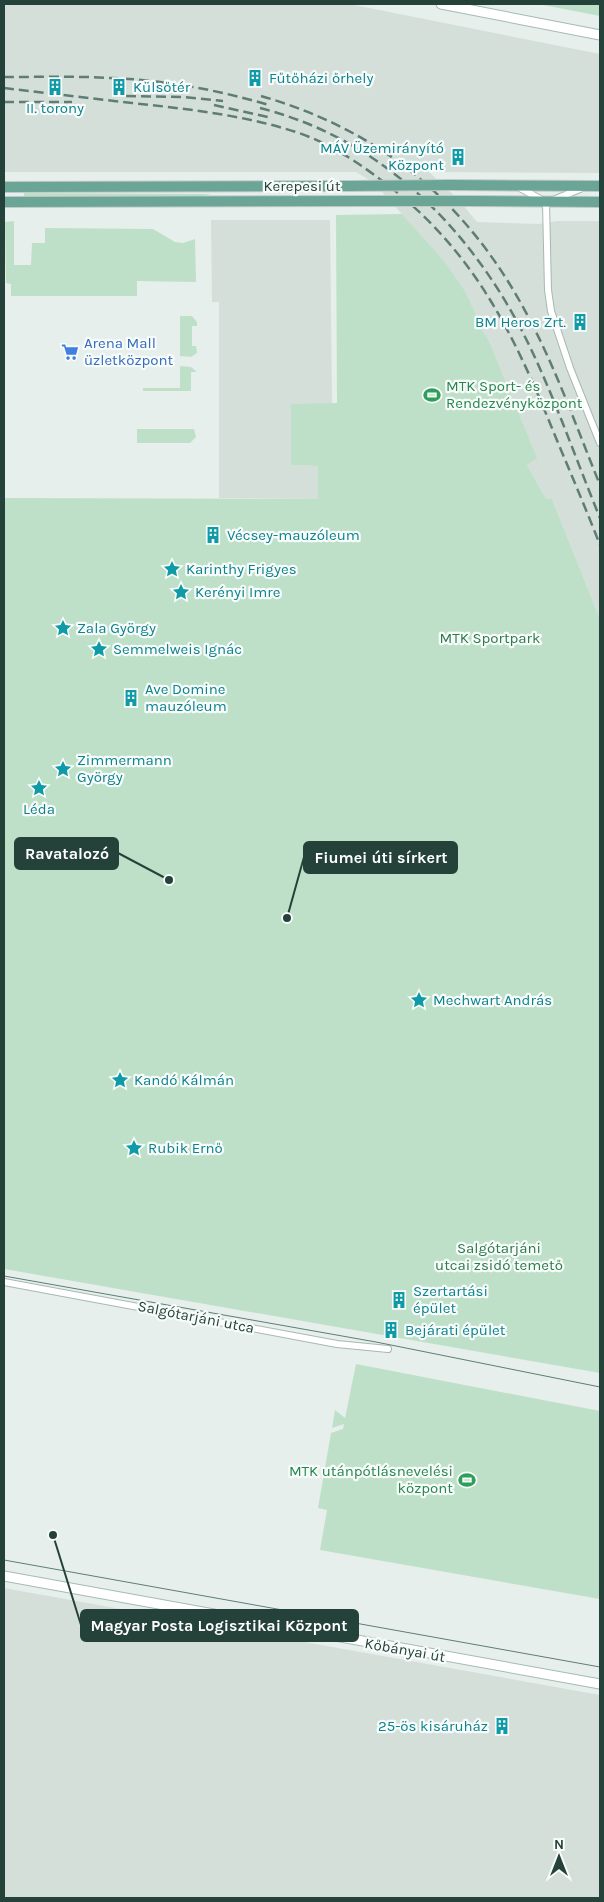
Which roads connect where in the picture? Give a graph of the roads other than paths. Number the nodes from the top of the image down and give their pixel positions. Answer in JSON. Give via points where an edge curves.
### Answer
{"nodes":[{"id":1,"x":441,"y":4,"type":"edge"},
{"id":2,"x":600,"y":35,"type":"edge"},
{"id":3,"x":518,"y":186,"type":"junction"},
{"id":4,"x":586,"y":186,"type":"junction"},
{"id":5,"x":600,"y":186,"type":"edge"},
{"id":6,"x":4,"y":187,"type":"edge"},
{"id":7,"x":4,"y":202,"type":"edge"},
{"id":8,"x":600,"y":202,"type":"edge"},
{"id":9,"x":546,"y":203,"type":"junction"},
{"id":10,"x":600,"y":443,"type":"edge"},
{"id":11,"x":4,"y":1282,"type":"edge"},
{"id":12,"x":388,"y":1349,"type":"dead end"},
{"id":13,"x":4,"y":1576,"type":"edge"},
{"id":14,"x":600,"y":1684,"type":"edge"}],
"edges":[{"from":1,"to":2,"type":"main road"},
{"from":3,"to":4,"type":"main road","name":"Kerepesi út"},
{"from":3,"to":6,"type":"main road","name":"Kerepesi út","bridge":true},
{"from":3,"to":9,"type":"street"},
{"from":4,"to":5,"type":"main road","name":"Kerepesi út"},
{"from":4,"to":9,"type":"street"},
{"from":7,"to":9,"type":"main road","name":"Kerepesi út","bridge":true},
{"from":8,"to":9,"type":"main road","name":"Kerepesi út"},
{"from":9,"to":10,"type":"street","via":[[551,311]]},
{"from":11,"to":12,"type":"street","name":"Salgótarjáni utca","via":[[337,1344]]},
{"from":13,"to":14,"type":"main road","name":"Kőbányai út"}]}
